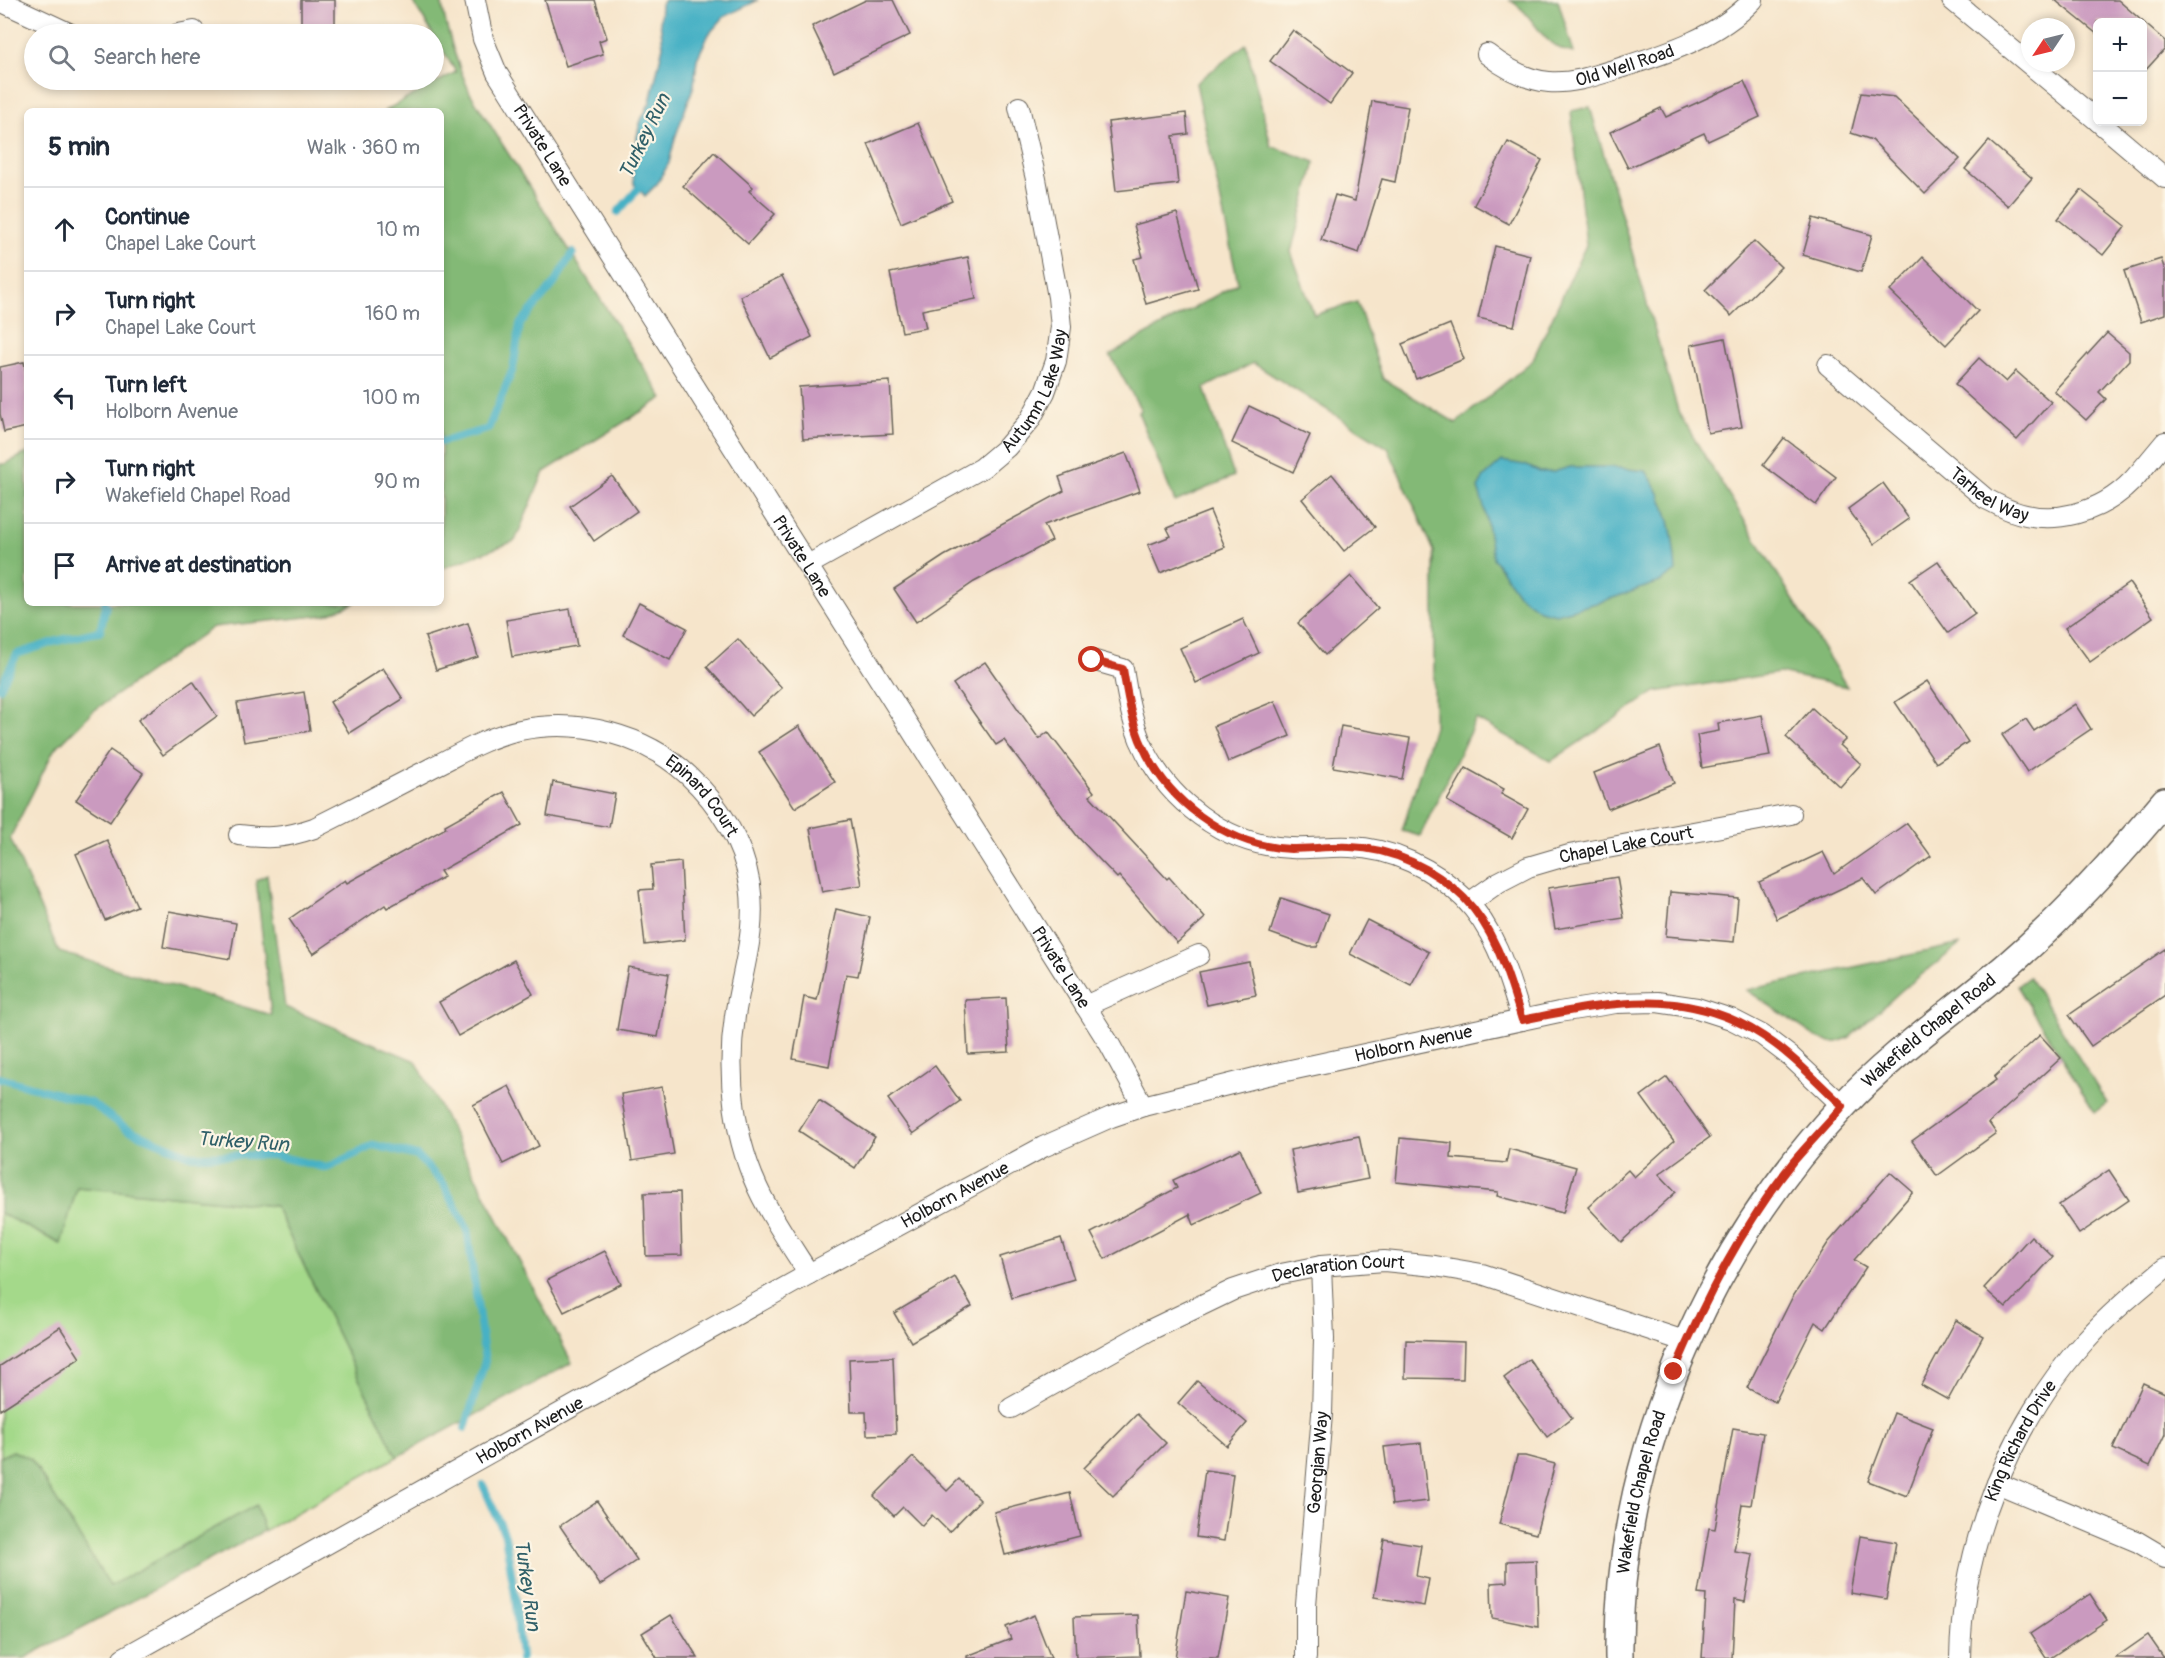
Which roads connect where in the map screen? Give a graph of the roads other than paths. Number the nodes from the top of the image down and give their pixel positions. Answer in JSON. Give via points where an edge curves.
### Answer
{"nodes":[{"id":1,"x":475,"y":0,"type":"edge"},
{"id":2,"x":1753,"y":0,"type":"edge"},
{"id":3,"x":1953,"y":0,"type":"edge"},
{"id":4,"x":0,"y":1,"type":"edge"},
{"id":5,"x":49,"y":24,"type":"edge"},
{"id":6,"x":1487,"y":54,"type":"dead end"},
{"id":7,"x":1019,"y":107,"type":"dead end"},
{"id":8,"x":2093,"y":117,"type":"edge"},
{"id":9,"x":2104,"y":126,"type":"edge"},
{"id":10,"x":2165,"y":178,"type":"edge"},
{"id":11,"x":1828,"y":365,"type":"dead end"},
{"id":12,"x":2165,"y":442,"type":"edge"},
{"id":13,"x":808,"y":565,"type":"junction"},
{"id":14,"x":1092,"y":660,"type":"dead end"},
{"id":15,"x":2165,"y":801,"type":"edge"},
{"id":16,"x":1791,"y":814,"type":"dead end"},
{"id":17,"x":238,"y":835,"type":"dead end"},
{"id":18,"x":1469,"y":903,"type":"junction"},
{"id":19,"x":1199,"y":955,"type":"dead end"},
{"id":20,"x":1085,"y":1006,"type":"junction"},
{"id":21,"x":1522,"y":1020,"type":"junction"},
{"id":22,"x":1143,"y":1106,"type":"junction"},
{"id":23,"x":1843,"y":1106,"type":"junction"},
{"id":24,"x":1321,"y":1266,"type":"junction"},
{"id":25,"x":2165,"y":1268,"type":"edge"},
{"id":26,"x":809,"y":1274,"type":"junction"},
{"id":27,"x":1687,"y":1342,"type":"junction"},
{"id":28,"x":1011,"y":1408,"type":"dead end"},
{"id":29,"x":1997,"y":1483,"type":"junction"},
{"id":30,"x":2165,"y":1558,"type":"edge"},
{"id":31,"x":123,"y":1658,"type":"edge"},
{"id":32,"x":1306,"y":1658,"type":"edge"},
{"id":33,"x":1619,"y":1658,"type":"edge"},
{"id":34,"x":1960,"y":1658,"type":"edge"}],
"edges":[{"from":1,"to":13,"type":"street","name":"Private Lane","via":[[483,39],[497,73]]},
{"from":2,"to":6,"type":"street","name":"Old Well Road","via":[[1713,31],[1674,51],[1595,76],[1549,82],[1531,79],[1507,69]]},
{"from":3,"to":8,"type":"street"},
{"from":4,"to":5,"type":"street"},
{"from":7,"to":13,"type":"street","name":"Autumn Lake Way","via":[[1036,179],[1061,327],[1056,361],[1045,392],[1030,420],[982,468]]},
{"from":9,"to":10,"type":"street"},
{"from":11,"to":12,"type":"street","name":"Tarheel Way","via":[[1986,499],[2012,511],[2064,516],[2090,510],[2131,482]]},
{"from":13,"to":20,"type":"street","name":"Private Lane"},
{"from":14,"to":18,"type":"street","via":[[1123,669],[1140,740],[1156,770],[1200,816],[1226,832],[1258,843],[1290,849],[1352,847],[1382,851],[1436,875]]},
{"from":15,"to":23,"type":"main road","name":"Wakefield Chapel Road","via":[[2061,918]]},
{"from":16,"to":18,"type":"street","name":"Chapel Lake Court","via":[[1569,855],[1528,867]]},
{"from":17,"to":26,"type":"street","name":"Epinard Court","via":[[268,839],[314,828],[487,740],[519,730],[586,727],[650,748],[680,768],[705,790],[726,820],[750,884],[751,939],[733,1034],[735,1112],[761,1196]]},
{"from":18,"to":21,"type":"street","via":[[1501,953]]},
{"from":19,"to":20,"type":"street"},
{"from":20,"to":22,"type":"street","name":"Private Lane"},
{"from":21,"to":22,"type":"street","name":"Holborn Avenue"},
{"from":21,"to":23,"type":"street","name":"Holborn Avenue","via":[[1616,1003],[1657,1002],[1697,1008],[1762,1035]]},
{"from":22,"to":26,"type":"street","name":"Holborn Avenue","via":[[1043,1147]]},
{"from":23,"to":27,"type":"main road","name":"Wakefield Chapel Road","via":[[1755,1215]]},
{"from":24,"to":27,"type":"street","name":"Declaration Court","via":[[1384,1261],[1482,1274]]},
{"from":24,"to":28,"type":"street","name":"Declaration Court","via":[[1233,1290],[1150,1330]]},
{"from":24,"to":32,"type":"street","name":"Georgian Way","via":[[1322,1414],[1313,1495]]},
{"from":25,"to":29,"type":"street","name":"King Richard Drive","via":[[2083,1342],[2047,1390]]},
{"from":26,"to":31,"type":"street","name":"Holborn Avenue"},
{"from":27,"to":33,"type":"main road","name":"Wakefield Chapel Road","via":[[1651,1440],[1635,1504],[1624,1573]]},
{"from":29,"to":30,"type":"street","via":[[2138,1542]]},
{"from":29,"to":34,"type":"street","name":"King Richard Drive","via":[[1980,1530],[1966,1593]]}]}
